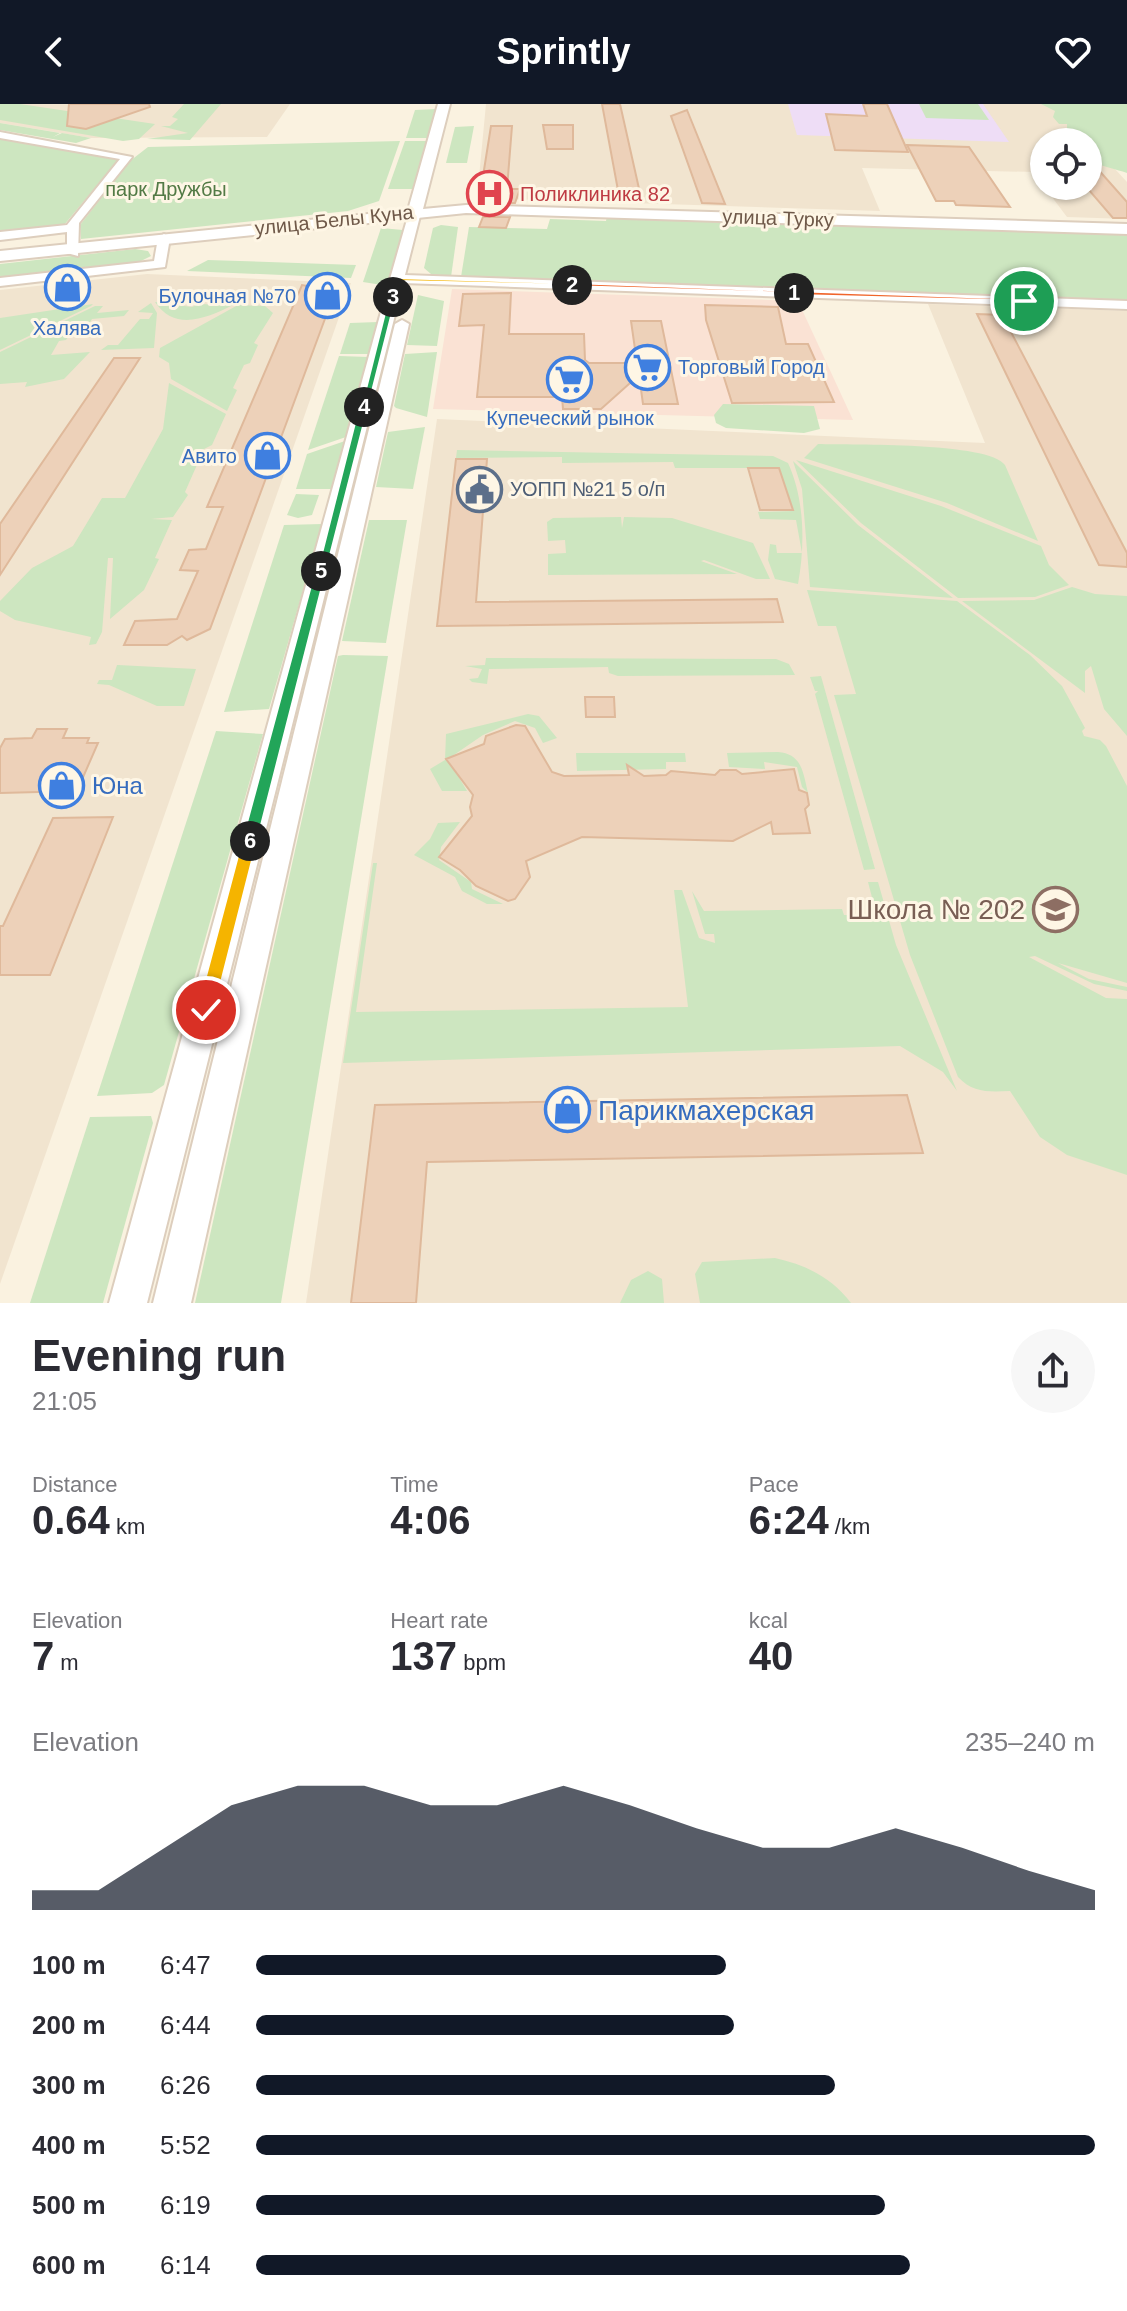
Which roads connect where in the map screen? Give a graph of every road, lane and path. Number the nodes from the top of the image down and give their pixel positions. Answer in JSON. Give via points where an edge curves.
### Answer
{"nodes":[{"id":1,"x":444,"y":104,"type":"edge"},
{"id":2,"x":454,"y":104,"type":"edge"},
{"id":3,"x":0,"y":135,"type":"edge"},
{"id":4,"x":419,"y":213,"type":"junction"},
{"id":5,"x":71,"y":228,"type":"junction"},
{"id":6,"x":1127,"y":229,"type":"edge"},
{"id":7,"x":0,"y":236,"type":"edge"},
{"id":8,"x":163,"y":241,"type":"junction"},
{"id":9,"x":74,"y":250,"type":"junction"},
{"id":10,"x":0,"y":258,"type":"edge"},
{"id":11,"x":405,"y":279,"type":"junction"},
{"id":12,"x":0,"y":282,"type":"edge"},
{"id":13,"x":1127,"y":305,"type":"edge"},
{"id":14,"x":128,"y":1303,"type":"edge"},
{"id":15,"x":172,"y":1303,"type":"edge"}],
"edges":[{"from":1,"to":4,"type":"street"},
{"from":2,"to":4,"type":"street"},
{"from":3,"to":5,"type":"street","via":[[127,157]]},
{"from":4,"to":6,"type":"street","name":"улица Турку","via":[[497,209]]},
{"from":4,"to":8,"type":"street","name":"улица Белы Куна"},
{"from":4,"to":11,"type":"street"},
{"from":5,"to":7,"type":"street"},
{"from":5,"to":9,"type":"street"},
{"from":8,"to":9,"type":"street","name":"улица Белы Куна"},
{"from":8,"to":12,"type":"street","via":[[160,264]]},
{"from":9,"to":10,"type":"street","name":"улица Белы Куна"},
{"from":11,"to":13,"type":"street"},
{"from":11,"to":14,"type":"street"},
{"from":11,"to":15,"type":"street"}]}
